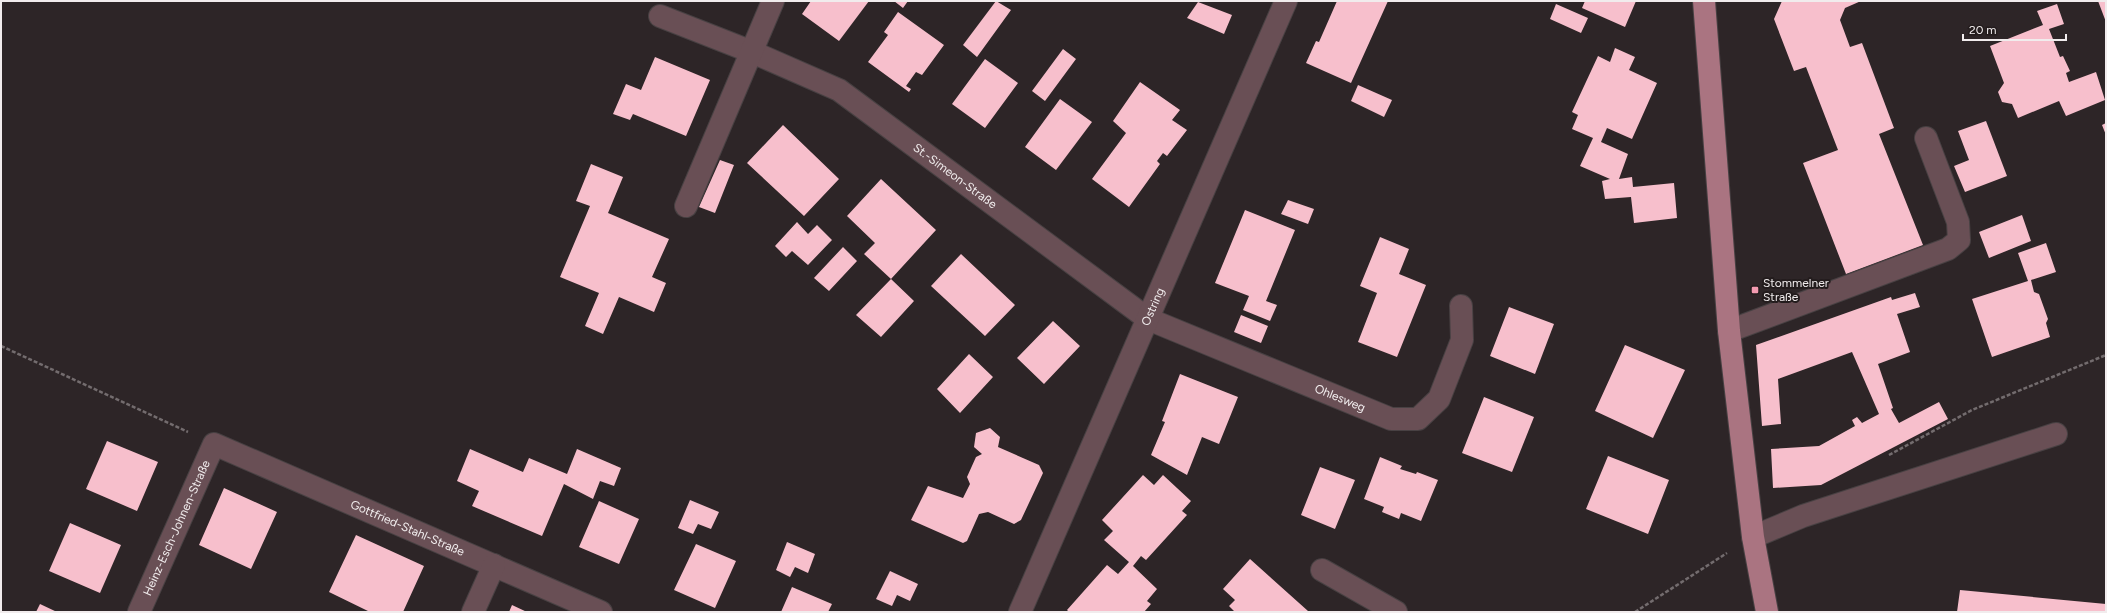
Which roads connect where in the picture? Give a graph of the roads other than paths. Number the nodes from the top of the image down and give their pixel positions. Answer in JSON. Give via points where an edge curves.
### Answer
{"nodes":[{"id":1,"x":773,"y":1,"type":"edge"},
{"id":2,"x":1286,"y":1,"type":"edge"},
{"id":3,"x":1704,"y":1,"type":"edge"},
{"id":4,"x":660,"y":16,"type":"dead end"},
{"id":5,"x":752,"y":52,"type":"junction"},
{"id":6,"x":1926,"y":138,"type":"dead end"},
{"id":7,"x":686,"y":206,"type":"dead end"},
{"id":8,"x":1461,"y":306,"type":"dead end"},
{"id":9,"x":1148,"y":319,"type":"junction"},
{"id":10,"x":1730,"y":331,"type":"junction"},
{"id":11,"x":2056,"y":434,"type":"dead end"},
{"id":12,"x":214,"y":444,"type":"joint"},
{"id":13,"x":1753,"y":537,"type":"junction"},
{"id":14,"x":494,"y":565,"type":"junction"},
{"id":15,"x":1322,"y":570,"type":"dead end"},
{"id":16,"x":139,"y":612,"type":"edge"},
{"id":17,"x":473,"y":612,"type":"edge"},
{"id":18,"x":602,"y":612,"type":"edge"},
{"id":19,"x":1020,"y":612,"type":"edge"},
{"id":20,"x":1396,"y":612,"type":"edge"},
{"id":21,"x":1767,"y":612,"type":"edge"}],
"edges":[{"from":1,"to":5,"type":"street"},
{"from":2,"to":9,"type":"street","name":"Ostring"},
{"from":3,"to":10,"type":"main road"},
{"from":4,"to":5,"type":"street","name":"St.-Simeon-Straße"},
{"from":5,"to":7,"type":"street"},
{"from":5,"to":9,"type":"street","name":"St.-Simeon-Straße","via":[[839,90]]},
{"from":6,"to":10,"type":"street","via":[[1958,222],[1959,240],[1948,249]]},
{"from":8,"to":9,"type":"street","name":"Ohlesweg","via":[[1462,340],[1439,398],[1418,419],[1391,419]]},
{"from":9,"to":19,"type":"street","name":"Ostring"},
{"from":10,"to":13,"type":"main road"},
{"from":11,"to":13,"type":"street","via":[[1803,516]]},
{"from":12,"to":14,"type":"street","name":"Gottfried-Stahl-Straße"},
{"from":12,"to":16,"type":"street","name":"Heinz-Esch-Johnen-Straße"},
{"from":13,"to":21,"type":"main road"},
{"from":14,"to":17,"type":"street"},
{"from":14,"to":18,"type":"street","name":"Gottfried-Stahl-Straße"},
{"from":15,"to":20,"type":"street"}]}
